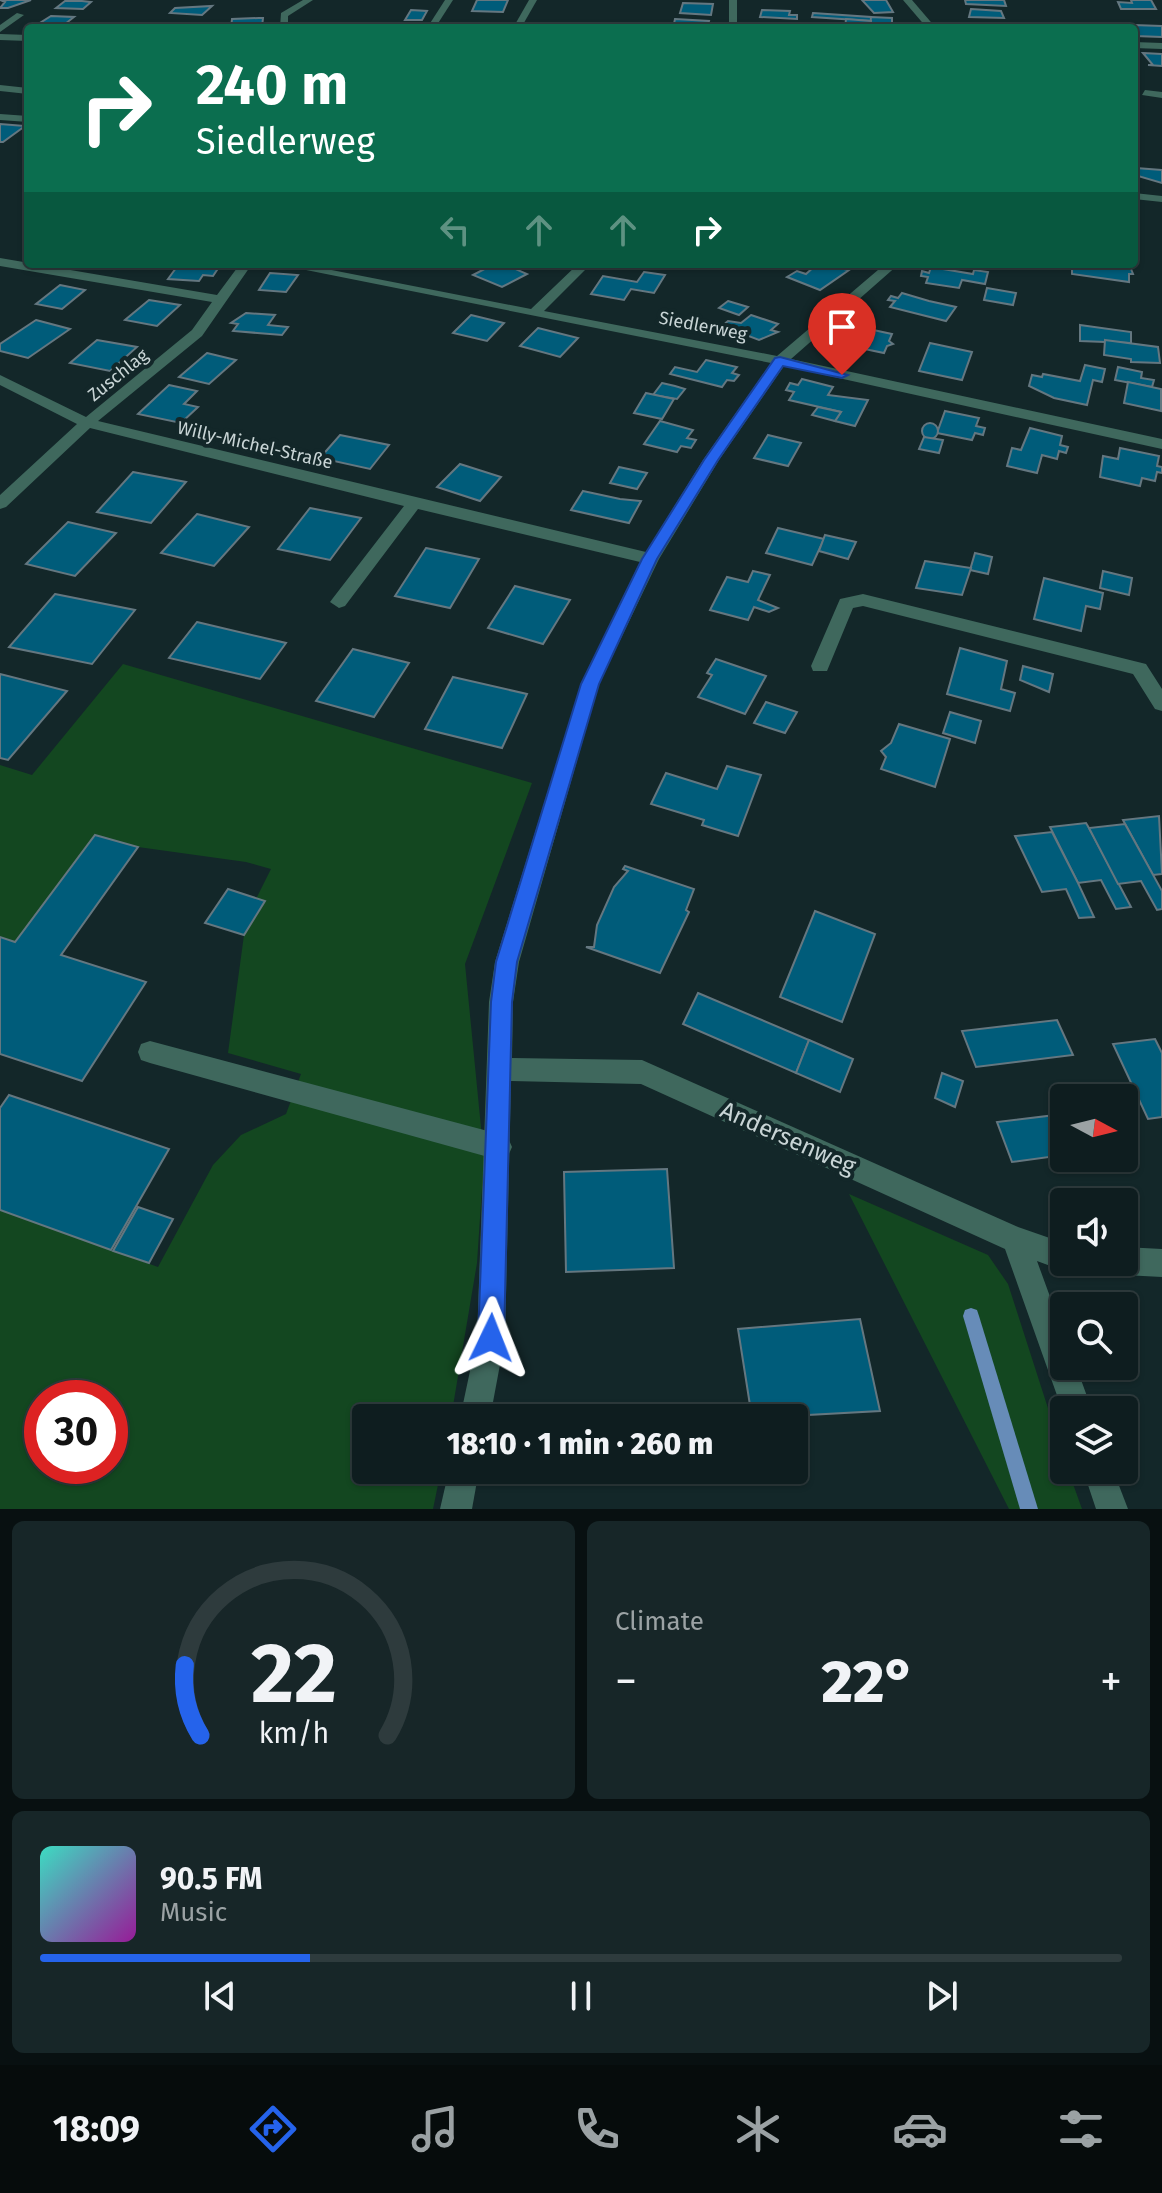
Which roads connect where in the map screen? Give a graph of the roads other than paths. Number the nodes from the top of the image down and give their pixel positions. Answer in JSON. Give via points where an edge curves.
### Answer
{"nodes":[{"id":1,"x":309,"y":0,"type":"edge"},
{"id":2,"x":449,"y":0,"type":"edge"},
{"id":3,"x":533,"y":0,"type":"edge"},
{"id":4,"x":733,"y":0,"type":"edge"},
{"id":5,"x":907,"y":0,"type":"edge"},
{"id":6,"x":20,"y":15,"type":"dead end"},
{"id":7,"x":284,"y":24,"type":"edge"},
{"id":8,"x":434,"y":24,"type":"edge"},
{"id":9,"x":519,"y":24,"type":"edge"},
{"id":10,"x":733,"y":24,"type":"edge"},
{"id":11,"x":928,"y":24,"type":"edge"},
{"id":12,"x":0,"y":29,"type":"edge"},
{"id":13,"x":0,"y":37,"type":"edge"},
{"id":14,"x":24,"y":38,"type":"edge"},
{"id":15,"x":1138,"y":45,"type":"edge"},
{"id":16,"x":1162,"y":46,"type":"edge"},
{"id":17,"x":0,"y":88,"type":"edge"},
{"id":18,"x":24,"y":91,"type":"edge"},
{"id":19,"x":1145,"y":93,"type":"dead end"},
{"id":20,"x":1162,"y":95,"type":"edge"},
{"id":21,"x":0,"y":117,"type":"edge"},
{"id":22,"x":24,"y":119,"type":"edge"},
{"id":23,"x":1138,"y":196,"type":"edge"},
{"id":24,"x":1162,"y":199,"type":"edge"},
{"id":25,"x":0,"y":262,"type":"edge"},
{"id":26,"x":24,"y":266,"type":"edge"},
{"id":27,"x":35,"y":268,"type":"edge"},
{"id":28,"x":243,"y":268,"type":"edge"},
{"id":29,"x":302,"y":268,"type":"edge"},
{"id":30,"x":581,"y":268,"type":"edge"},
{"id":31,"x":888,"y":268,"type":"edge"},
{"id":32,"x":223,"y":300,"type":"junction"},
{"id":33,"x":533,"y":314,"type":"junction"},
{"id":34,"x":780,"y":361,"type":"junction"},
{"id":35,"x":0,"y":379,"type":"edge"},
{"id":36,"x":87,"y":423,"type":"junction"},
{"id":37,"x":1162,"y":444,"type":"edge"},
{"id":38,"x":415,"y":503,"type":"junction"},
{"id":39,"x":0,"y":504,"type":"edge"},
{"id":40,"x":650,"y":559,"type":"junction"},
{"id":41,"x":339,"y":602,"type":"dead end"},
{"id":42,"x":820,"y":666,"type":"dead end"},
{"id":43,"x":1162,"y":704,"type":"edge"},
{"id":44,"x":150,"y":1052,"type":"dead end"},
{"id":45,"x":502,"y":1069,"type":"junction"},
{"id":46,"x":499,"y":1147,"type":"junction"},
{"id":47,"x":1015,"y":1240,"type":"junction"},
{"id":48,"x":1050,"y":1252,"type":"edge"},
{"id":49,"x":1138,"y":1262,"type":"edge"},
{"id":50,"x":1162,"y":1263,"type":"edge"},
{"id":51,"x":1072,"y":1396,"type":"edge"},
{"id":52,"x":478,"y":1404,"type":"edge"},
{"id":53,"x":461,"y":1484,"type":"edge"},
{"id":54,"x":1103,"y":1484,"type":"edge"},
{"id":55,"x":456,"y":1509,"type":"edge"},
{"id":56,"x":1112,"y":1509,"type":"edge"}],
"edges":[{"from":1,"to":7,"type":"street","via":[[284,15]]},
{"from":2,"to":8,"type":"street"},
{"from":3,"to":9,"type":"street"},
{"from":4,"to":10,"type":"street"},
{"from":5,"to":11,"type":"street"},
{"from":6,"to":12,"type":"street"},
{"from":13,"to":14,"type":"street"},
{"from":15,"to":16,"type":"street"},
{"from":17,"to":18,"type":"street"},
{"from":19,"to":20,"type":"street"},
{"from":21,"to":22,"type":"street"},
{"from":23,"to":24,"type":"street"},
{"from":25,"to":26,"type":"street"},
{"from":27,"to":32,"type":"street"},
{"from":28,"to":32,"type":"street","name":"Zuschlag"},
{"from":29,"to":33,"type":"street","name":"Siedlerweg"},
{"from":30,"to":33,"type":"street"},
{"from":31,"to":34,"type":"street"},
{"from":32,"to":36,"type":"street","name":"Zuschlag","via":[[185,345]]},
{"from":33,"to":34,"type":"street","name":"Siedlerweg"},
{"from":34,"to":37,"type":"street","name":"Siedlerweg"},
{"from":34,"to":40,"type":"street"},
{"from":35,"to":36,"type":"street","name":"Willy-Michel-Straße"},
{"from":36,"to":38,"type":"street","name":"Willy-Michel-Straße"},
{"from":36,"to":39,"type":"street","name":"Zuschlag"},
{"from":38,"to":40,"type":"street","name":"Willy-Michel-Straße"},
{"from":38,"to":41,"type":"street"},
{"from":40,"to":45,"type":"street","via":[[590,684],[507,962],[501,1002]]},
{"from":42,"to":43,"type":"street","via":[[846,603],[863,600],[1139,669]]},
{"from":44,"to":46,"type":"street"},
{"from":45,"to":46,"type":"street"},
{"from":45,"to":47,"type":"street","name":"Andersenweg","via":[[642,1072]]},
{"from":46,"to":52,"type":"street","via":[[491,1338]]},
{"from":47,"to":48,"type":"street","name":"Andersenweg"},
{"from":47,"to":51,"type":"street"},
{"from":49,"to":50,"type":"street"},
{"from":53,"to":55,"type":"street"},
{"from":54,"to":56,"type":"street"}]}
